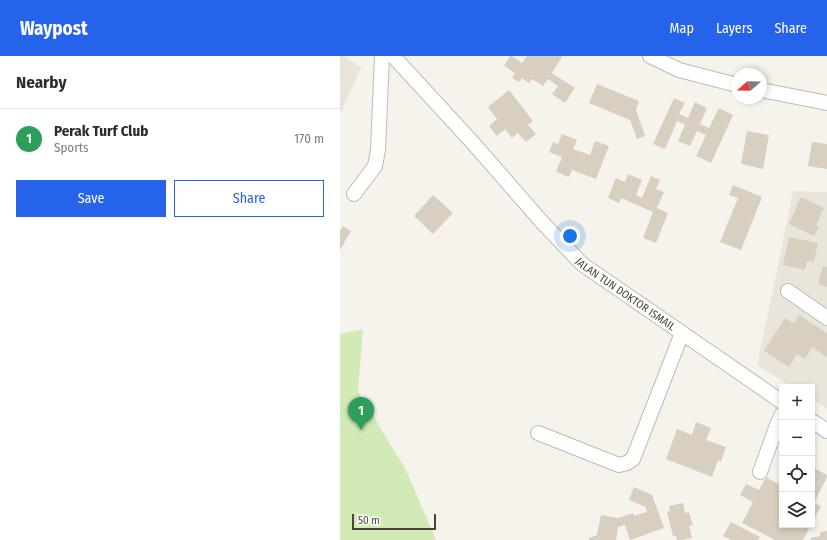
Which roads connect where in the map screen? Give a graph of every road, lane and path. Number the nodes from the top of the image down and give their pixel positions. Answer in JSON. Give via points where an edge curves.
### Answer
{"nodes":[{"id":1,"x":382,"y":56,"type":"edge"},
{"id":2,"x":393,"y":56,"type":"edge"},
{"id":3,"x":650,"y":56,"type":"edge"},
{"id":4,"x":731,"y":83,"type":"edge"},
{"id":5,"x":767,"y":91,"type":"edge"},
{"id":6,"x":827,"y":103,"type":"edge"},
{"id":7,"x":354,"y":194,"type":"dead end"},
{"id":8,"x":788,"y":291,"type":"dead end"},
{"id":9,"x":827,"y":318,"type":"edge"},
{"id":10,"x":682,"y":333,"type":"junction"},
{"id":11,"x":779,"y":400,"type":"edge"},
{"id":12,"x":779,"y":420,"type":"edge"},
{"id":13,"x":815,"y":423,"type":"edge"},
{"id":14,"x":827,"y":431,"type":"edge"},
{"id":15,"x":538,"y":433,"type":"dead end"},
{"id":16,"x":760,"y":472,"type":"dead end"}],
"edges":[{"from":1,"to":7,"type":"street","via":[[375,166]]},
{"from":2,"to":10,"type":"street","name":"JALAN TUN DOKTOR ISMAIL","via":[[582,264]]},
{"from":3,"to":4,"type":"street","via":[[679,70]]},
{"from":5,"to":6,"type":"street"},
{"from":8,"to":9,"type":"street"},
{"from":10,"to":11,"type":"street","name":"JALAN TUN DOKTOR ISMAIL"},
{"from":10,"to":15,"type":"street","via":[[633,459],[619,465]]},
{"from":12,"to":16,"type":"street"},
{"from":13,"to":14,"type":"street"}]}
